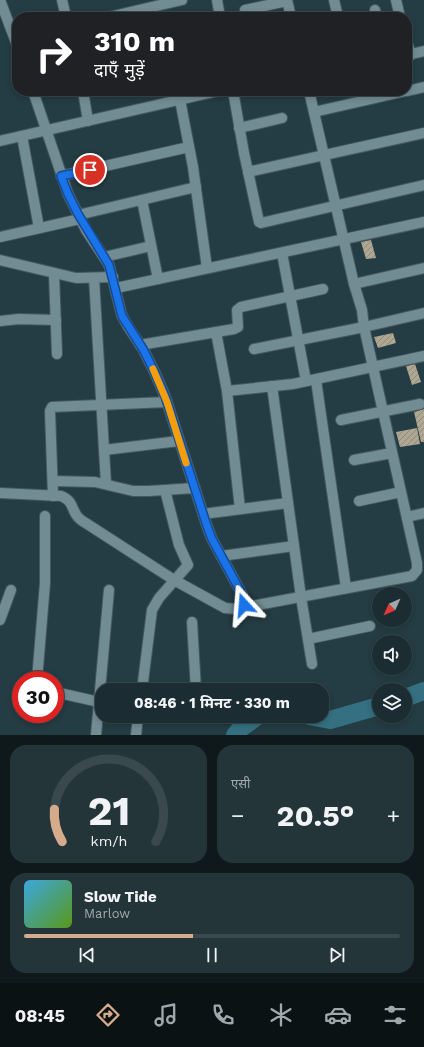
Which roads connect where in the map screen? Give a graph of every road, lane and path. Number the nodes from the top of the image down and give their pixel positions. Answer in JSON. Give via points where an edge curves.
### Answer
{"nodes":[{"id":1,"x":0,"y":0,"type":"edge"},
{"id":2,"x":62,"y":0,"type":"edge"},
{"id":3,"x":182,"y":0,"type":"edge"},
{"id":4,"x":217,"y":0,"type":"edge"},
{"id":5,"x":287,"y":0,"type":"edge"},
{"id":6,"x":334,"y":0,"type":"edge"},
{"id":7,"x":396,"y":0,"type":"edge"},
{"id":8,"x":245,"y":9,"type":"edge"},
{"id":9,"x":65,"y":12,"type":"edge"},
{"id":10,"x":130,"y":12,"type":"edge"},
{"id":11,"x":219,"y":12,"type":"edge"},
{"id":12,"x":290,"y":12,"type":"edge"},
{"id":13,"x":337,"y":12,"type":"edge"},
{"id":14,"x":399,"y":12,"type":"edge"},
{"id":15,"x":12,"y":32,"type":"edge"},
{"id":16,"x":424,"y":52,"type":"edge"},
{"id":17,"x":412,"y":54,"type":"edge"},
{"id":18,"x":424,"y":87,"type":"edge"},
{"id":19,"x":412,"y":90,"type":"edge"},
{"id":20,"x":35,"y":96,"type":"edge"},
{"id":21,"x":84,"y":96,"type":"edge"},
{"id":22,"x":197,"y":96,"type":"edge"},
{"id":23,"x":236,"y":96,"type":"edge"},
{"id":24,"x":310,"y":96,"type":"edge"},
{"id":25,"x":384,"y":96,"type":"edge"},
{"id":26,"x":180,"y":100,"type":"junction"},
{"id":27,"x":314,"y":112,"type":"junction"},
{"id":28,"x":282,"y":118,"type":"dead end"},
{"id":29,"x":88,"y":121,"type":"junction"},
{"id":30,"x":240,"y":128,"type":"junction"},
{"id":31,"x":47,"y":130,"type":"junction"},
{"id":32,"x":424,"y":133,"type":"edge"},
{"id":33,"x":22,"y":136,"type":"junction"},
{"id":34,"x":0,"y":141,"type":"edge"},
{"id":35,"x":189,"y":147,"type":"junction"},
{"id":36,"x":324,"y":156,"type":"junction"},
{"id":37,"x":248,"y":172,"type":"junction"},
{"id":38,"x":61,"y":176,"type":"junction"},
{"id":39,"x":424,"y":186,"type":"edge"},
{"id":40,"x":196,"y":187,"type":"junction"},
{"id":41,"x":142,"y":200,"type":"junction"},
{"id":42,"x":336,"y":206,"type":"junction"},
{"id":43,"x":79,"y":217,"type":"junction"},
{"id":44,"x":424,"y":222,"type":"edge"},
{"id":45,"x":39,"y":228,"type":"junction"},
{"id":46,"x":0,"y":237,"type":"edge"},
{"id":47,"x":343,"y":240,"type":"junction"},
{"id":48,"x":151,"y":246,"type":"junction"},
{"id":49,"x":282,"y":253,"type":"junction"},
{"id":50,"x":104,"y":257,"type":"junction"},
{"id":51,"x":0,"y":260,"type":"edge"},
{"id":52,"x":207,"y":268,"type":"junction"},
{"id":53,"x":424,"y":268,"type":"edge"},
{"id":54,"x":54,"y":274,"type":"junction"},
{"id":55,"x":113,"y":277,"type":"junction"},
{"id":56,"x":94,"y":278,"type":"junction"},
{"id":57,"x":158,"y":279,"type":"junction"},
{"id":58,"x":354,"y":284,"type":"junction"},
{"id":59,"x":116,"y":288,"type":"junction"},
{"id":60,"x":323,"y":289,"type":"dead end"},
{"id":61,"x":290,"y":296,"type":"junction"},
{"id":62,"x":424,"y":314,"type":"edge"},
{"id":63,"x":56,"y":320,"type":"junction"},
{"id":64,"x":0,"y":321,"type":"edge"},
{"id":65,"x":364,"y":327,"type":"junction"},
{"id":66,"x":216,"y":332,"type":"junction"},
{"id":67,"x":298,"y":341,"type":"junction"},
{"id":68,"x":140,"y":345,"type":"junction"},
{"id":69,"x":254,"y":349,"type":"dead end"},
{"id":70,"x":57,"y":354,"type":"dead end"},
{"id":71,"x":424,"y":356,"type":"edge"},
{"id":72,"x":373,"y":367,"type":"junction"},
{"id":73,"x":311,"y":380,"type":"junction"},
{"id":74,"x":272,"y":386,"type":"junction"},
{"id":75,"x":227,"y":391,"type":"junction"},
{"id":76,"x":167,"y":402,"type":"junction"},
{"id":77,"x":420,"y":404,"type":"dead end"},
{"id":78,"x":102,"y":405,"type":"junction"},
{"id":79,"x":383,"y":411,"type":"junction"},
{"id":80,"x":341,"y":420,"type":"dead end"},
{"id":81,"x":179,"y":441,"type":"junction"},
{"id":82,"x":104,"y":450,"type":"junction"},
{"id":83,"x":392,"y":453,"type":"junction"},
{"id":84,"x":354,"y":460,"type":"dead end"},
{"id":85,"x":53,"y":480,"type":"junction"},
{"id":86,"x":106,"y":484,"type":"junction"},
{"id":87,"x":195,"y":488,"type":"junction"},
{"id":88,"x":165,"y":490,"type":"junction"},
{"id":89,"x":401,"y":492,"type":"junction"},
{"id":90,"x":0,"y":493,"type":"edge"},
{"id":91,"x":53,"y":496,"type":"junction"},
{"id":92,"x":359,"y":501,"type":"dead end"},
{"id":93,"x":288,"y":503,"type":"junction"},
{"id":94,"x":240,"y":509,"type":"junction"},
{"id":95,"x":424,"y":513,"type":"edge"},
{"id":96,"x":203,"y":514,"type":"junction"},
{"id":97,"x":45,"y":516,"type":"dead end"},
{"id":98,"x":406,"y":517,"type":"junction"},
{"id":99,"x":294,"y":546,"type":"junction"},
{"id":100,"x":221,"y":556,"type":"junction"},
{"id":101,"x":174,"y":580,"type":"junction"},
{"id":102,"x":346,"y":588,"type":"junction"},
{"id":103,"x":11,"y":590,"type":"dead end"},
{"id":104,"x":109,"y":590,"type":"dead end"},
{"id":105,"x":301,"y":596,"type":"junction"},
{"id":106,"x":241,"y":608,"type":"junction"},
{"id":107,"x":0,"y":620,"type":"edge"},
{"id":108,"x":192,"y":622,"type":"dead end"},
{"id":109,"x":370,"y":626,"type":"dead end"},
{"id":110,"x":308,"y":639,"type":"junction"},
{"id":111,"x":312,"y":664,"type":"dead end"},
{"id":112,"x":38,"y":671,"type":"edge"},
{"id":113,"x":101,"y":683,"type":"edge"},
{"id":114,"x":143,"y":683,"type":"edge"},
{"id":115,"x":196,"y":683,"type":"edge"},
{"id":116,"x":64,"y":694,"type":"edge"},
{"id":117,"x":95,"y":701,"type":"edge"},
{"id":118,"x":97,"y":723,"type":"edge"},
{"id":119,"x":137,"y":723,"type":"edge"},
{"id":120,"x":96,"y":735,"type":"edge"},
{"id":121,"x":136,"y":735,"type":"edge"}],
"edges":[{"from":1,"to":15,"type":"street"},
{"from":2,"to":9,"type":"street"},
{"from":3,"to":10,"type":"street"},
{"from":4,"to":11,"type":"street"},
{"from":5,"to":8,"type":"street"},
{"from":5,"to":12,"type":"street"},
{"from":6,"to":13,"type":"street"},
{"from":7,"to":14,"type":"street"},
{"from":16,"to":17,"type":"street"},
{"from":18,"to":19,"type":"street"},
{"from":20,"to":31,"type":"street"},
{"from":21,"to":29,"type":"street"},
{"from":22,"to":26,"type":"street"},
{"from":23,"to":30,"type":"street"},
{"from":24,"to":27,"type":"street"},
{"from":25,"to":27,"type":"street"},
{"from":26,"to":29,"type":"street"},
{"from":26,"to":35,"type":"street"},
{"from":27,"to":36,"type":"street"},
{"from":28,"to":30,"type":"street"},
{"from":29,"to":31,"type":"street"},
{"from":30,"to":37,"type":"street"},
{"from":31,"to":33,"type":"street"},
{"from":31,"to":38,"type":"street"},
{"from":32,"to":36,"type":"street"},
{"from":33,"to":34,"type":"street"},
{"from":33,"to":45,"type":"street"},
{"from":35,"to":38,"type":"street"},
{"from":35,"to":40,"type":"street"},
{"from":36,"to":37,"type":"street"},
{"from":36,"to":42,"type":"street"},
{"from":37,"to":42,"type":"street","via":[[258,219],[262,223]]},
{"from":38,"to":43,"type":"street"},
{"from":39,"to":42,"type":"street"},
{"from":40,"to":41,"type":"street"},
{"from":40,"to":52,"type":"street"},
{"from":41,"to":43,"type":"street"},
{"from":41,"to":48,"type":"street"},
{"from":42,"to":47,"type":"street"},
{"from":43,"to":45,"type":"street"},
{"from":43,"to":50,"type":"street"},
{"from":44,"to":47,"type":"street"},
{"from":45,"to":46,"type":"street"},
{"from":47,"to":49,"type":"street"},
{"from":47,"to":58,"type":"street"},
{"from":48,"to":50,"type":"street"},
{"from":48,"to":57,"type":"street"},
{"from":49,"to":52,"type":"street"},
{"from":49,"to":61,"type":"street"},
{"from":50,"to":55,"type":"street"},
{"from":51,"to":54,"type":"street"},
{"from":52,"to":57,"type":"street"},
{"from":53,"to":58,"type":"street"},
{"from":54,"to":56,"type":"street"},
{"from":54,"to":63,"type":"street"},
{"from":55,"to":56,"type":"street"},
{"from":55,"to":59,"type":"street"},
{"from":56,"to":78,"type":"street"},
{"from":57,"to":59,"type":"street"},
{"from":58,"to":65,"type":"street"},
{"from":59,"to":68,"type":"street","via":[[122,316]]},
{"from":60,"to":61,"type":"street"},
{"from":61,"to":66,"type":"street","via":[[238,308],[238,327]]},
{"from":61,"to":67,"type":"street"},
{"from":62,"to":65,"type":"street"},
{"from":63,"to":64,"type":"street"},
{"from":63,"to":70,"type":"street"},
{"from":65,"to":67,"type":"street"},
{"from":65,"to":72,"type":"street"},
{"from":66,"to":68,"type":"street"},
{"from":66,"to":75,"type":"street"},
{"from":67,"to":69,"type":"street"},
{"from":67,"to":73,"type":"street"},
{"from":68,"to":76,"type":"street"},
{"from":71,"to":72,"type":"street"},
{"from":72,"to":73,"type":"street"},
{"from":72,"to":79,"type":"street"},
{"from":73,"to":74,"type":"street"},
{"from":73,"to":102,"type":"street"},
{"from":74,"to":75,"type":"street"},
{"from":74,"to":93,"type":"street"},
{"from":75,"to":94,"type":"street"},
{"from":76,"to":78,"type":"street"},
{"from":76,"to":81,"type":"street"},
{"from":77,"to":79,"type":"street"},
{"from":78,"to":82,"type":"street"},
{"from":78,"to":85,"type":"street","via":[[50,409]]},
{"from":79,"to":80,"type":"street"},
{"from":79,"to":83,"type":"street"},
{"from":81,"to":82,"type":"street"},
{"from":81,"to":87,"type":"street"},
{"from":82,"to":86,"type":"street"},
{"from":83,"to":84,"type":"street"},
{"from":83,"to":89,"type":"street"},
{"from":85,"to":86,"type":"street"},
{"from":85,"to":91,"type":"street"},
{"from":86,"to":88,"type":"street","via":[[133,491]]},
{"from":87,"to":88,"type":"street"},
{"from":87,"to":96,"type":"street"},
{"from":88,"to":101,"type":"street","via":[[179,545],[188,565]]},
{"from":89,"to":92,"type":"street"},
{"from":89,"to":98,"type":"street"},
{"from":90,"to":91,"type":"street"},
{"from":91,"to":101,"type":"street","via":[[68,499],[81,520]]},
{"from":93,"to":94,"type":"street"},
{"from":93,"to":99,"type":"street"},
{"from":94,"to":96,"type":"street"},
{"from":95,"to":98,"type":"street"},
{"from":96,"to":100,"type":"street"},
{"from":97,"to":112,"type":"street","via":[[45,583]]},
{"from":98,"to":102,"type":"street","via":[[417,563],[415,573],[412,576]]},
{"from":99,"to":100,"type":"street"},
{"from":99,"to":105,"type":"street"},
{"from":100,"to":106,"type":"street","via":[[243,596],[244,605]]},
{"from":101,"to":106,"type":"street","via":[[225,608]]},
{"from":101,"to":114,"type":"street","via":[[152,610]]},
{"from":102,"to":105,"type":"street"},
{"from":103,"to":107,"type":"street"},
{"from":104,"to":113,"type":"street"},
{"from":105,"to":106,"type":"street"},
{"from":105,"to":110,"type":"street"},
{"from":108,"to":115,"type":"street"},
{"from":109,"to":110,"type":"street"},
{"from":110,"to":111,"type":"street"},
{"from":116,"to":117,"type":"street"},
{"from":118,"to":120,"type":"street"},
{"from":119,"to":121,"type":"street"}]}
